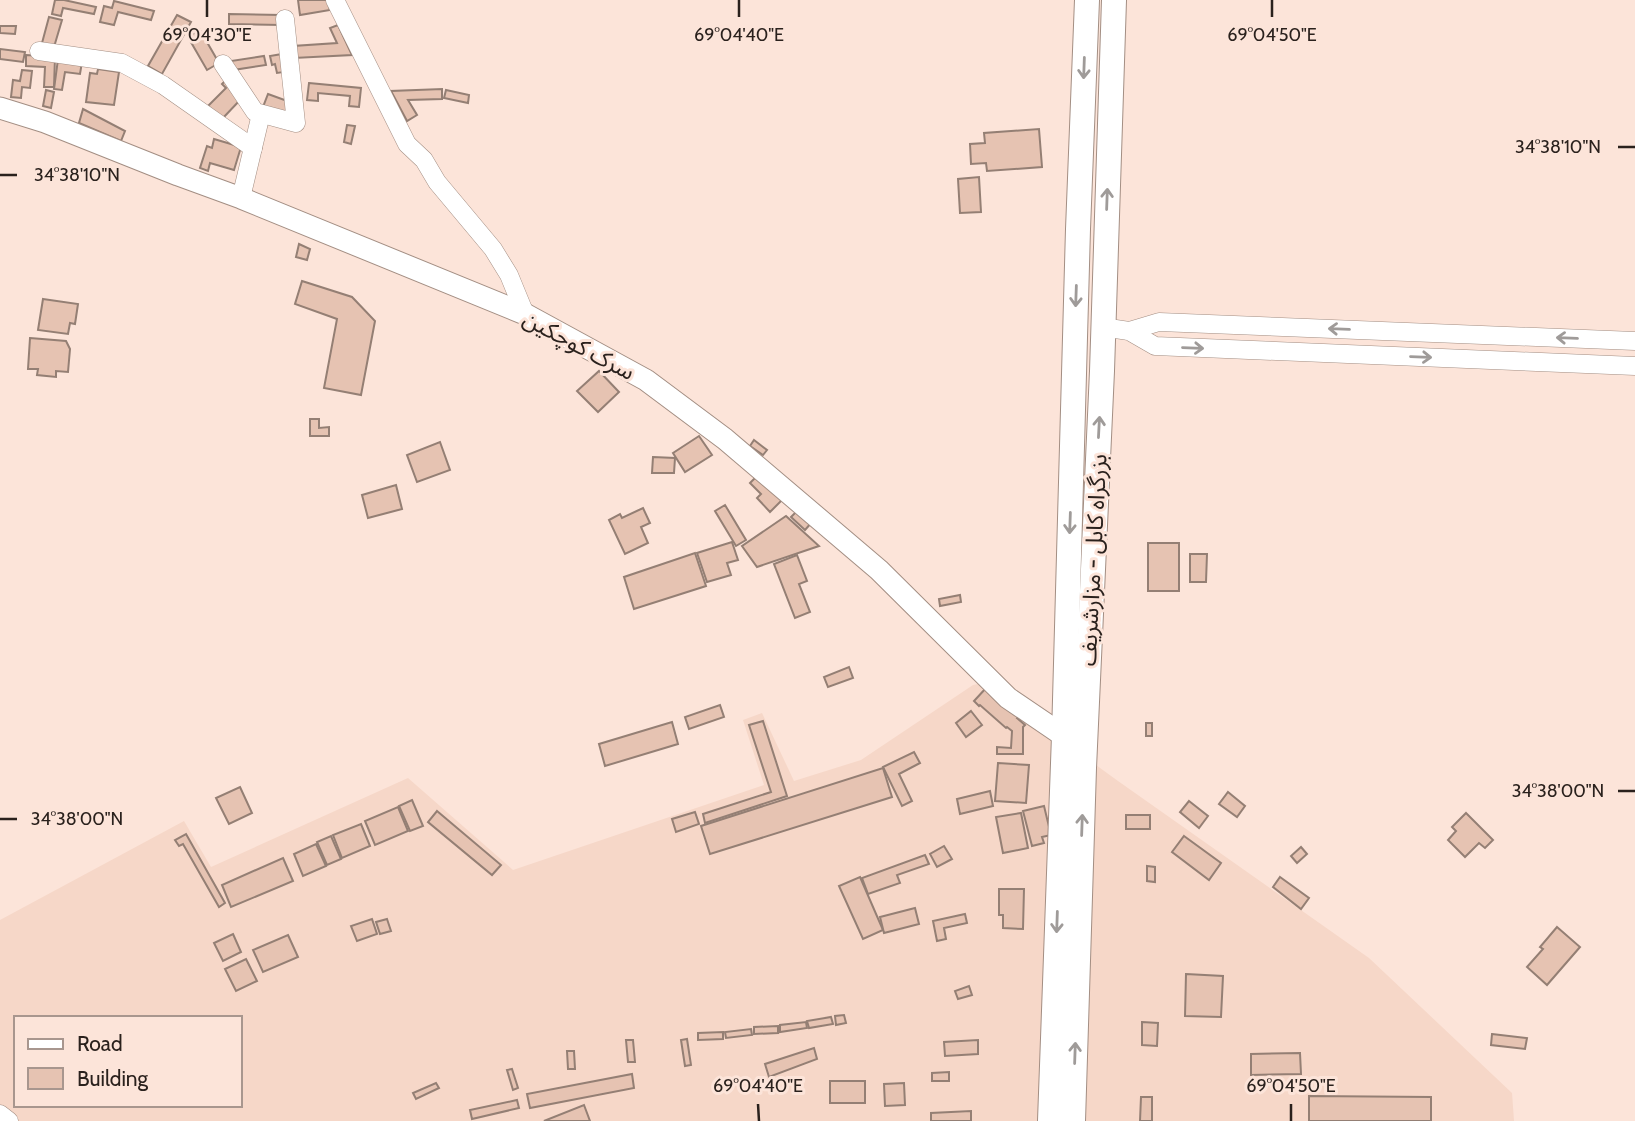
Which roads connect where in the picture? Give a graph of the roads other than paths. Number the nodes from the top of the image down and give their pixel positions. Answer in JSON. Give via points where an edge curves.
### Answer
{"nodes":[{"id":1,"x":335,"y":0,"type":"edge"},
{"id":2,"x":1087,"y":0,"type":"edge"},
{"id":3,"x":1114,"y":0,"type":"edge"},
{"id":4,"x":285,"y":19,"type":"dead end"},
{"id":5,"x":39,"y":51,"type":"dead end"},
{"id":6,"x":223,"y":64,"type":"dead end"},
{"id":7,"x":0,"y":108,"type":"edge"},
{"id":8,"x":261,"y":114,"type":"junction"},
{"id":9,"x":253,"y":148,"type":"junction"},
{"id":10,"x":241,"y":198,"type":"junction"},
{"id":11,"x":525,"y":314,"type":"junction"},
{"id":12,"x":1102,"y":327,"type":"junction"},
{"id":13,"x":1129,"y":331,"type":"junction"},
{"id":14,"x":1635,"y":341,"type":"edge"},
{"id":15,"x":1635,"y":366,"type":"edge"},
{"id":16,"x":1064,"y":736,"type":"junction"},
{"id":17,"x":0,"y":1114,"type":"edge"},
{"id":18,"x":9,"y":1121,"type":"edge"},
{"id":19,"x":1050,"y":1121,"type":"edge"},
{"id":20,"x":1073,"y":1121,"type":"edge"}],
"edges":[{"from":1,"to":11,"type":"street","via":[[407,144],[492,249]]},
{"from":2,"to":16,"type":"highway","name":"بزرگراه کابل - مزارشریف","one_way":true},
{"from":12,"to":3,"type":"highway","name":"بزرگراه کابل - مزارشریف","one_way":true},
{"from":4,"to":8,"type":"street","via":[[296,121]]},
{"from":5,"to":9,"type":"street","via":[[122,63],[163,85]]},
{"from":6,"to":8,"type":"street","via":[[255,112]]},
{"from":7,"to":10,"type":"main road","name":"سرک کوچکین"},
{"from":8,"to":9,"type":"street"},
{"from":9,"to":10,"type":"street"},
{"from":10,"to":11,"type":"main road","name":"سرک کوچکین"},
{"from":11,"to":16,"type":"main road","name":"سرک کوچکین","via":[[646,380],[725,439],[878,570],[1008,698]]},
{"from":12,"to":13,"type":"street"},
{"from":20,"to":12,"type":"highway","name":"بزرگراه کابل - مزارشریف","one_way":true},
{"from":14,"to":13,"type":"street","one_way":true,"via":[[1159,322]]},
{"from":13,"to":15,"type":"street","one_way":true,"via":[[1155,346]]},
{"from":16,"to":19,"type":"highway","name":"بزرگراه کابل - مزارشریف","one_way":true},
{"from":17,"to":18,"type":"street"}]}
